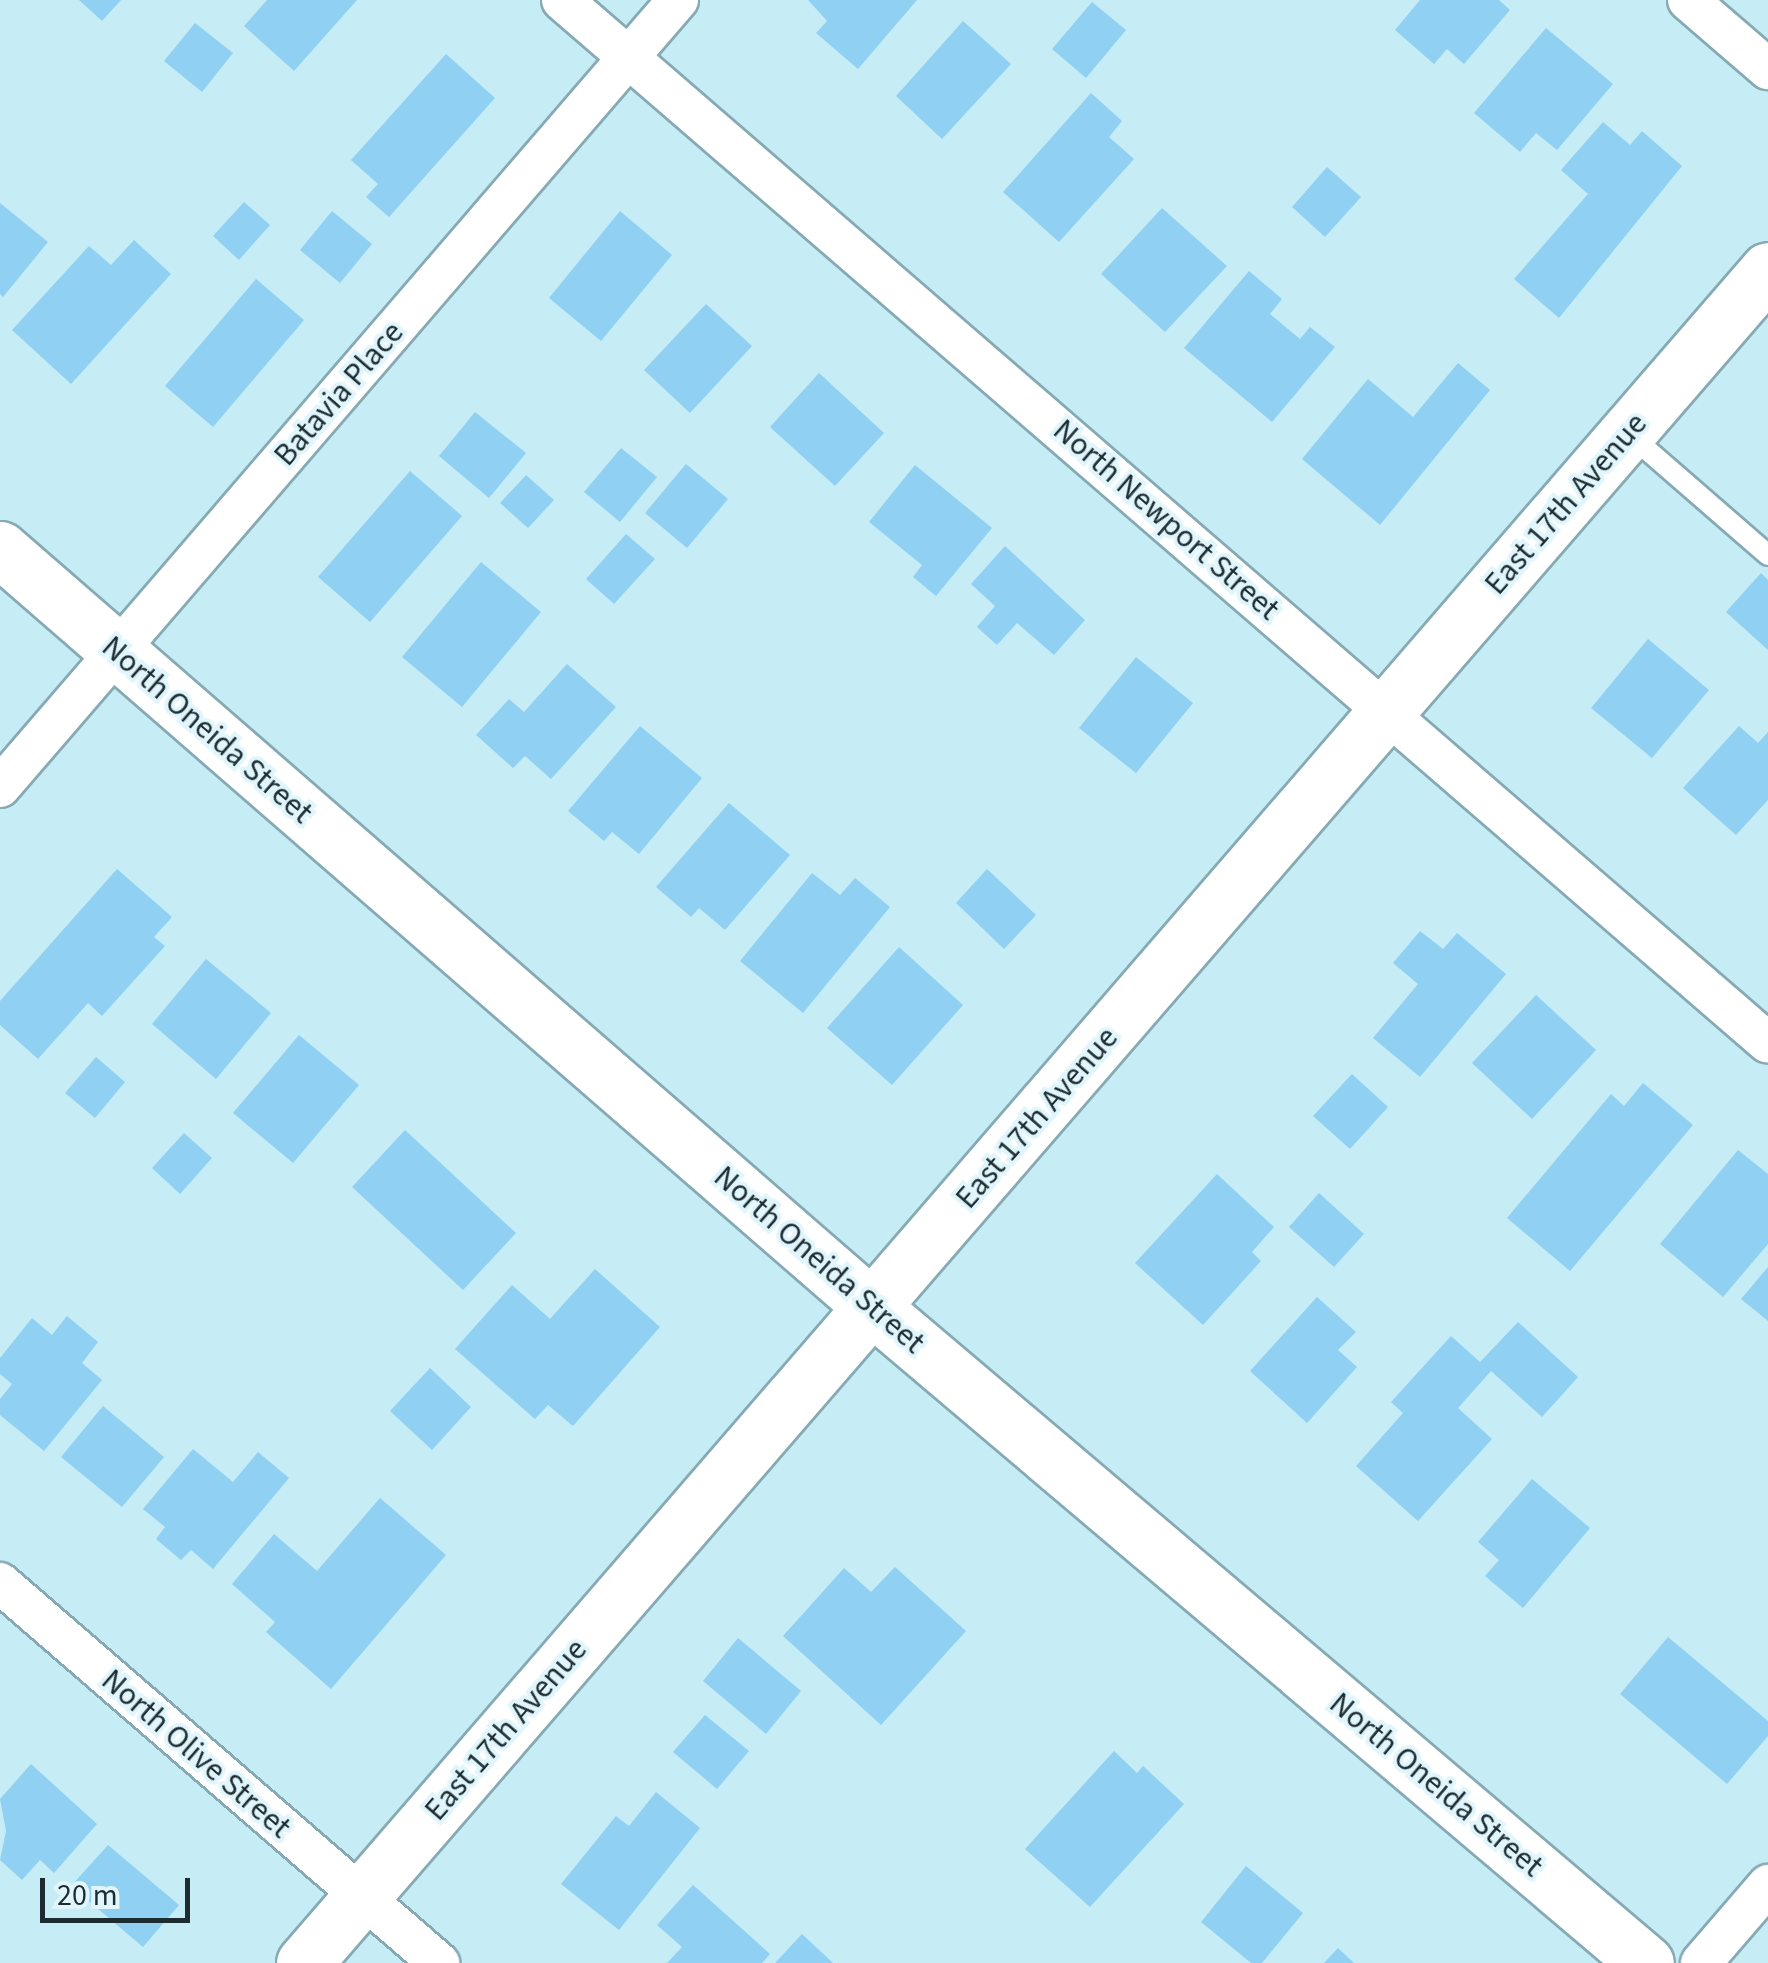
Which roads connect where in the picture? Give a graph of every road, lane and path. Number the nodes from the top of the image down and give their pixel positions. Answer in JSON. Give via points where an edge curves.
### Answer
{"nodes":[{"id":1,"x":562,"y":0,"type":"edge"},
{"id":2,"x":678,"y":0,"type":"edge"},
{"id":3,"x":1688,"y":0,"type":"edge"},
{"id":4,"x":628,"y":58,"type":"junction"},
{"id":5,"x":1768,"y":69,"type":"edge"},
{"id":6,"x":1768,"y":270,"type":"edge"},
{"id":7,"x":1628,"y":433,"type":"junction"},
{"id":8,"x":0,"y":549,"type":"edge"},
{"id":9,"x":1768,"y":555,"type":"edge"},
{"id":10,"x":117,"y":652,"type":"junction"},
{"id":11,"x":1389,"y":710,"type":"junction"},
{"id":12,"x":0,"y":787,"type":"edge"},
{"id":13,"x":1768,"y":1043,"type":"edge"},
{"id":14,"x":873,"y":1308,"type":"junction"},
{"id":15,"x":0,"y":1583,"type":"edge"},
{"id":16,"x":1768,"y":1885,"type":"edge"},
{"id":17,"x":361,"y":1897,"type":"junction"},
{"id":18,"x":304,"y":1963,"type":"edge"},
{"id":19,"x":439,"y":1963,"type":"edge"},
{"id":20,"x":1646,"y":1963,"type":"edge"},
{"id":21,"x":1701,"y":1963,"type":"edge"}],
"edges":[{"from":1,"to":4,"type":"street","name":"North Newport Street"},
{"from":2,"to":4,"type":"street","name":"Batavia Place"},
{"from":3,"to":5,"type":"street"},
{"from":4,"to":10,"type":"street","name":"Batavia Place"},
{"from":4,"to":11,"type":"street","name":"North Newport Street"},
{"from":6,"to":7,"type":"street","name":"East 17th Avenue"},
{"from":7,"to":9,"type":"lane"},
{"from":7,"to":11,"type":"street","name":"East 17th Avenue"},
{"from":8,"to":10,"type":"street","name":"North Oneida Street"},
{"from":10,"to":12,"type":"street","name":"Batavia Place"},
{"from":10,"to":14,"type":"street","name":"North Oneida Street"},
{"from":11,"to":13,"type":"street","name":"North Newport Street"},
{"from":11,"to":14,"type":"street","name":"East 17th Avenue"},
{"from":14,"to":17,"type":"street","name":"East 17th Avenue"},
{"from":14,"to":20,"type":"street","name":"North Oneida Street"},
{"from":15,"to":17,"type":"street","name":"North Olive Street"},
{"from":16,"to":21,"type":"street"},
{"from":17,"to":18,"type":"street","name":"East 17th Avenue"},
{"from":17,"to":19,"type":"street","name":"North Olive Street"}]}
